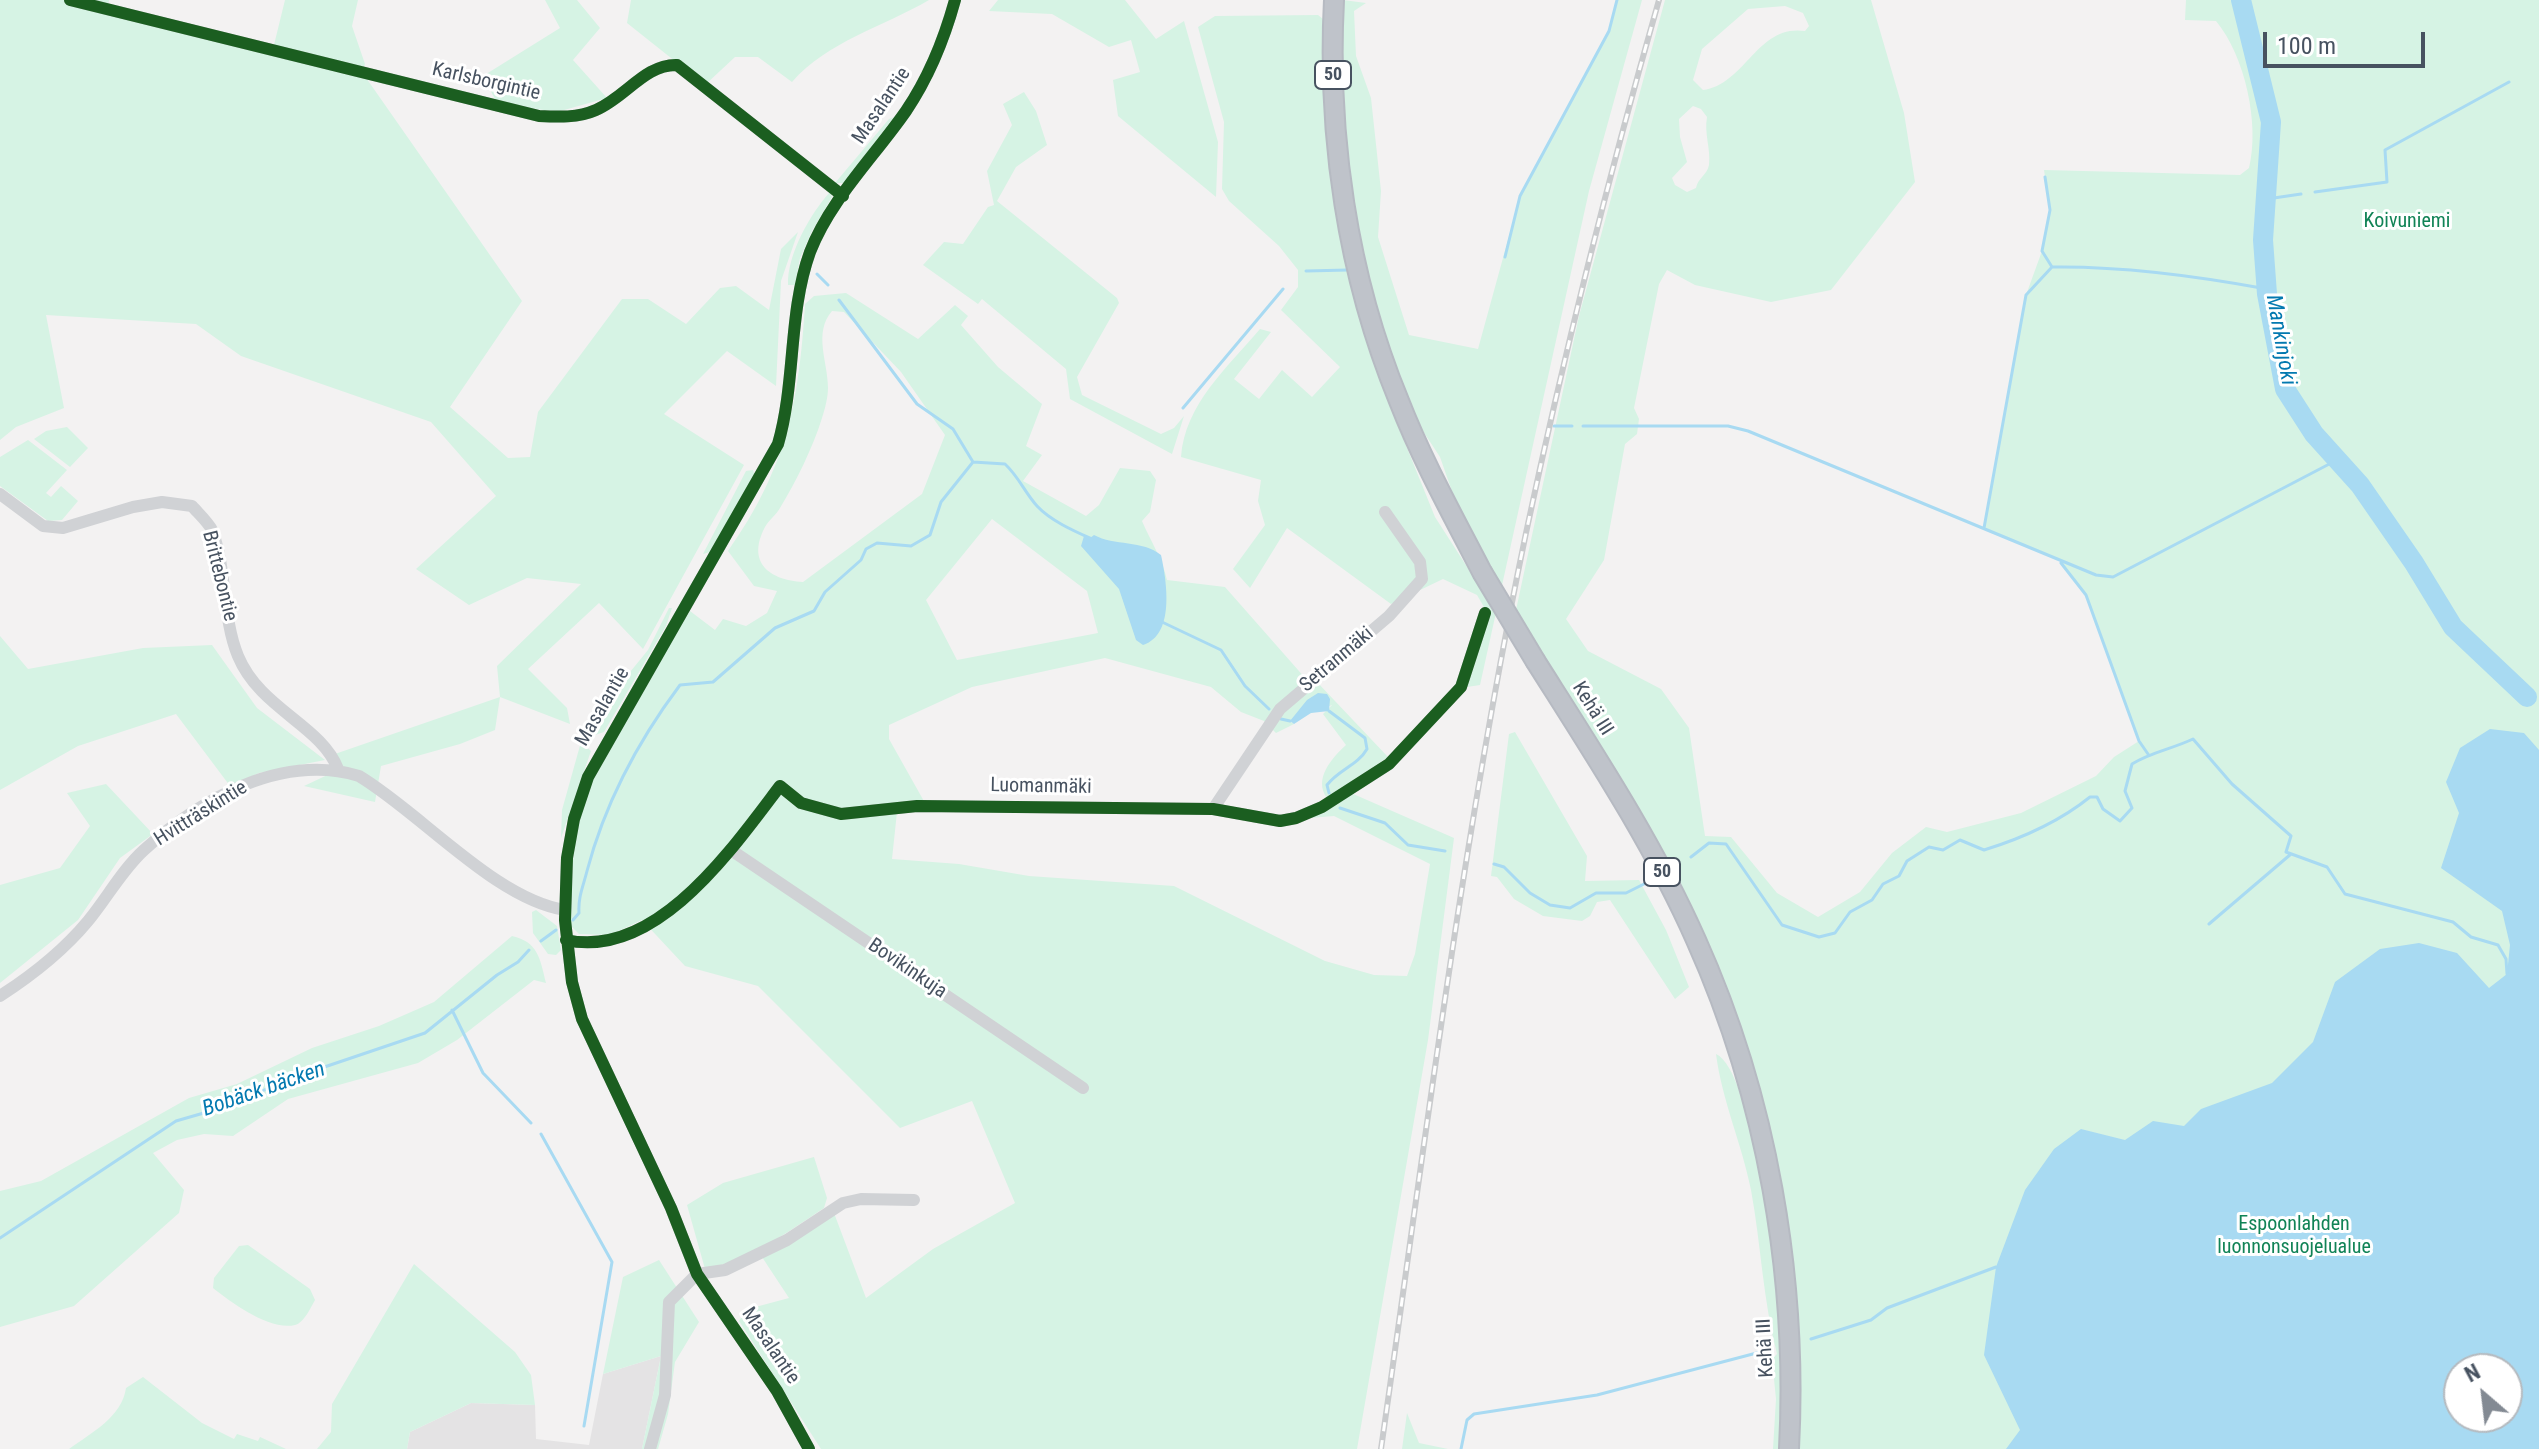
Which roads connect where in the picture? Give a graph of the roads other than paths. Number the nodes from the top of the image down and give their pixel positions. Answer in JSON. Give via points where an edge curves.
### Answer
{"nodes":[{"id":1,"x":70,"y":0,"type":"edge"},
{"id":2,"x":955,"y":0,"type":"edge"},
{"id":3,"x":1334,"y":0,"type":"edge"},
{"id":4,"x":843,"y":196,"type":"junction"},
{"id":5,"x":0,"y":494,"type":"edge"},
{"id":6,"x":1385,"y":512,"type":"dead end"},
{"id":7,"x":1485,"y":613,"type":"dead end"},
{"id":8,"x":338,"y":769,"type":"junction"},
{"id":9,"x":1213,"y":809,"type":"junction"},
{"id":10,"x":731,"y":850,"type":"junction"},
{"id":11,"x":565,"y":910,"type":"junction"},
{"id":12,"x":566,"y":940,"type":"junction"},
{"id":13,"x":0,"y":996,"type":"edge"},
{"id":14,"x":1083,"y":1088,"type":"dead end"},
{"id":15,"x":914,"y":1200,"type":"dead end"},
{"id":16,"x":697,"y":1274,"type":"junction"},
{"id":17,"x":650,"y":1449,"type":"edge"},
{"id":18,"x":809,"y":1449,"type":"edge"},
{"id":19,"x":1789,"y":1449,"type":"edge"}],
"edges":[{"from":1,"to":4,"type":"street","name":"Karlsborgintie","via":[[539,116],[594,112],[652,70],[677,65]]},
{"from":2,"to":4,"type":"street","name":"Masalantie","via":[[930,69]]},
{"from":3,"to":19,"type":"highway","name":"Kehä III","number":"50","bridge":true,"via":[[1337,149],[1363,291],[1398,401],[1482,572],[1675,896],[1737,1047],[1780,1239],[1790,1358]]},
{"from":4,"to":11,"type":"street","name":"Masalantie","via":[[810,252],[788,411],[778,444],[588,777],[567,858]]},
{"from":5,"to":8,"type":"street","name":"Brittebontie","via":[[43,526],[63,528],[162,502],[192,506],[211,528],[238,657],[270,703],[322,743]]},
{"from":6,"to":9,"type":"street","name":"Setranmäki","via":[[1420,562],[1422,579],[1389,616],[1280,709]]},
{"from":7,"to":9,"type":"street","name":"Luomanmäki","via":[[1461,687],[1371,777],[1322,807],[1288,820]]},
{"from":8,"to":11,"type":"street","name":"Hvitträskintie","via":[[381,789],[508,888],[546,907]]},
{"from":8,"to":13,"type":"street","name":"Hvitträskintie","via":[[299,769],[251,782],[162,835],[67,943]]},
{"from":9,"to":10,"type":"street","name":"Luomanmäki","via":[[917,806],[841,814],[801,803],[780,786]]},
{"from":10,"to":12,"type":"street","name":"Luomanmäki","via":[[668,912],[643,928],[607,943]]},
{"from":10,"to":14,"type":"street","name":"Bovikinkuja"},
{"from":11,"to":12,"type":"street","name":"Masalantie"},
{"from":12,"to":16,"type":"street","name":"Masalantie","via":[[582,1019]]},
{"from":15,"to":16,"type":"street","via":[[843,1203],[787,1240],[725,1270]]},
{"from":16,"to":17,"type":"street","via":[[669,1302],[665,1395]]},
{"from":16,"to":18,"type":"street","name":"Masalantie","via":[[763,1369]]}]}
